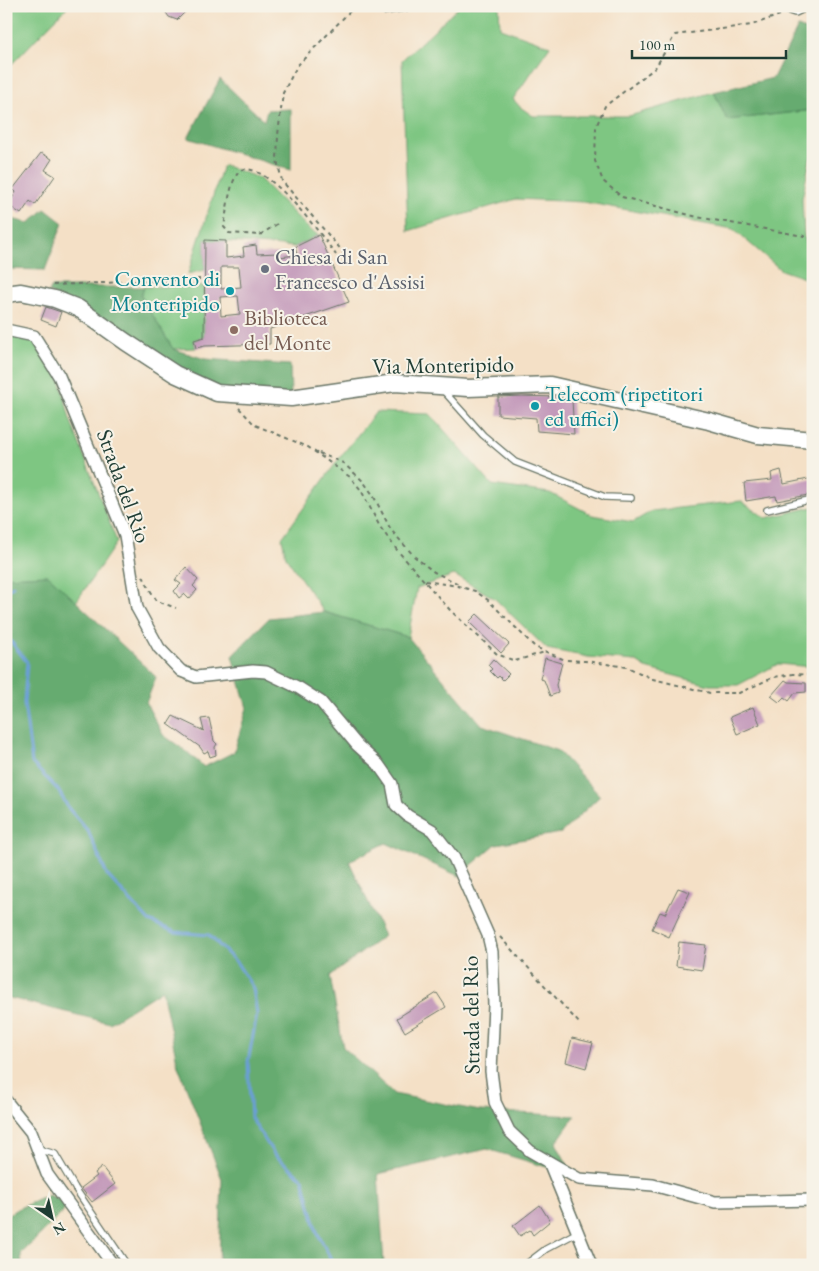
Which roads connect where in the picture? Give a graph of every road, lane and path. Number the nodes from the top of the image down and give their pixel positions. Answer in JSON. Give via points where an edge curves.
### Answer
{"nodes":[{"id":1,"x":355,"y":6,"type":"edge"},
{"id":2,"x":794,"y":7,"type":"edge"},
{"id":3,"x":277,"y":224,"type":"dead end"},
{"id":4,"x":813,"y":239,"type":"edge"},
{"id":5,"x":336,"y":255,"type":"dead end"},
{"id":6,"x":350,"y":260,"type":"dead end"},
{"id":7,"x":200,"y":279,"type":"dead end"},
{"id":8,"x":49,"y":285,"type":"dead end"},
{"id":9,"x":6,"y":294,"type":"edge"},
{"id":10,"x":6,"y":330,"type":"edge"},
{"id":11,"x":439,"y":386,"type":"junction"},
{"id":12,"x":217,"y":393,"type":"junction"},
{"id":13,"x":813,"y":440,"type":"edge"},
{"id":14,"x":317,"y":453,"type":"junction"},
{"id":15,"x":630,"y":498,"type":"dead end"},
{"id":16,"x":813,"y":499,"type":"edge"},
{"id":17,"x":767,"y":510,"type":"dead end"},
{"id":18,"x":141,"y":571,"type":"dead end"},
{"id":19,"x":424,"y":581,"type":"junction"},
{"id":20,"x":466,"y":588,"type":"junction"},
{"id":21,"x":176,"y":608,"type":"dead end"},
{"id":22,"x":545,"y":652,"type":"junction"},
{"id":23,"x":813,"y":675,"type":"edge"},
{"id":24,"x":500,"y":937,"type":"dead end"},
{"id":25,"x":580,"y":1024,"type":"dead end"},
{"id":26,"x":6,"y":1101,"type":"edge"},
{"id":27,"x":38,"y":1149,"type":"junction"},
{"id":28,"x":549,"y":1162,"type":"junction"},
{"id":29,"x":813,"y":1200,"type":"edge"},
{"id":30,"x":578,"y":1232,"type":"junction"},
{"id":31,"x":113,"y":1265,"type":"edge"},
{"id":32,"x":127,"y":1265,"type":"edge"},
{"id":33,"x":525,"y":1265,"type":"edge"},
{"id":34,"x":591,"y":1265,"type":"edge"}],
"edges":[{"from":1,"to":6,"type":"path","via":[[297,66],[283,92],[278,143],[278,170],[282,181]]},
{"from":2,"to":4,"type":"path","via":[[752,25],[676,35],[655,68],[605,106],[596,127],[596,161],[603,181],[622,197],[697,217]]},
{"from":3,"to":5,"type":"path","via":[[260,235],[229,233],[224,227],[234,177],[240,171],[248,169],[276,184]]},
{"from":7,"to":8,"type":"path"},
{"from":9,"to":12,"type":"street","name":"Via Monteripido","via":[[21,292],[78,308],[175,374]]},
{"from":10,"to":28,"type":"street","name":"Strada del Rio","via":[[34,336],[59,376],[125,535],[137,608],[160,648],[181,671],[196,676],[266,672],[321,702],[378,764],[392,784],[396,805],[432,830],[454,858],[488,935],[492,952],[491,1071],[495,1102],[509,1131],[530,1152]]},
{"from":11,"to":12,"type":"street","name":"Via Monteripido","via":[[395,383],[291,398]]},
{"from":11,"to":13,"type":"street","name":"Via Monteripido","via":[[550,385],[758,435]]},
{"from":11,"to":15,"type":"lane","via":[[483,436],[515,462],[605,497]]},
{"from":12,"to":14,"type":"path","via":[[234,403],[255,426]]},
{"from":14,"to":19,"type":"path","via":[[350,477],[361,490],[389,540]]},
{"from":14,"to":20,"type":"path","via":[[343,463],[363,481],[374,495],[391,530],[415,557],[434,572]]},
{"from":16,"to":17,"type":"lane"},
{"from":18,"to":21,"type":"path","via":[[157,601]]},
{"from":19,"to":20,"type":"path"},
{"from":19,"to":22,"type":"path","via":[[498,654],[515,661]]},
{"from":20,"to":22,"type":"path","via":[[488,600]]},
{"from":22,"to":23,"type":"path","via":[[565,660],[627,667],[653,679],[710,693],[739,694],[774,677]]},
{"from":24,"to":25,"type":"path"},
{"from":26,"to":27,"type":"street","via":[[31,1132]]},
{"from":27,"to":31,"type":"street","via":[[47,1174]]},
{"from":27,"to":32,"type":"lane","via":[[55,1154]]},
{"from":28,"to":29,"type":"street","name":"Strada del Rio","via":[[579,1179],[652,1185],[715,1202]]},
{"from":28,"to":30,"type":"street"},
{"from":30,"to":33,"type":"lane","via":[[546,1248]]},
{"from":30,"to":34,"type":"street"}]}
